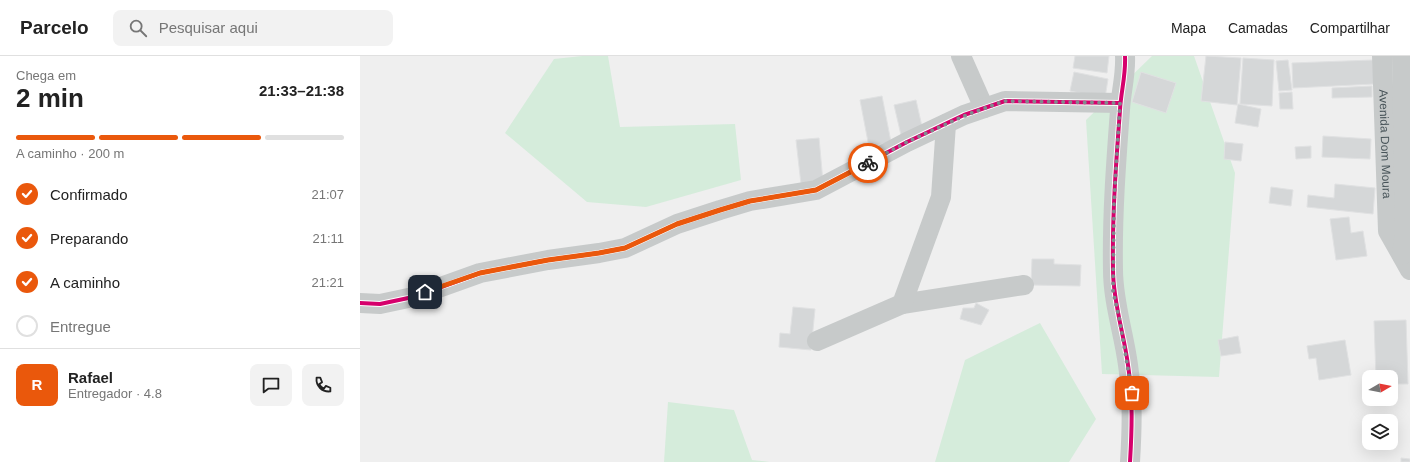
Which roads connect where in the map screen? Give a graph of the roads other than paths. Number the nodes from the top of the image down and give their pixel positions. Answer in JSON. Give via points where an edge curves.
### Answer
{"nodes":[{"id":1,"x":961,"y":56,"type":"edge"},
{"id":2,"x":1382,"y":56,"type":"edge"},
{"id":3,"x":1402,"y":56,"type":"edge"},
{"id":4,"x":1128,"y":61,"type":"edge"},
{"id":5,"x":1120,"y":103,"type":"junction"},
{"id":6,"x":984,"y":108,"type":"junction"},
{"id":7,"x":946,"y":124,"type":"junction"},
{"id":8,"x":1394,"y":139,"type":"junction"},
{"id":9,"x":1406,"y":262,"type":"edge"},
{"id":10,"x":1024,"y":285,"type":"dead end"},
{"id":11,"x":360,"y":303,"type":"edge"},
{"id":12,"x":902,"y":304,"type":"junction"},
{"id":13,"x":817,"y":341,"type":"dead end"},
{"id":14,"x":1130,"y":462,"type":"edge"}],
"edges":[{"from":1,"to":6,"type":"street"},
{"from":2,"to":8,"type":"street","name":"Avenida Dom Moura"},
{"from":3,"to":8,"type":"street","name":"Avenida Dom Moura"},
{"from":4,"to":5,"type":"street"},
{"from":5,"to":6,"type":"street","via":[[1004,101]]},
{"from":5,"to":14,"type":"street","via":[[1114,202],[1113,291],[1132,393]]},
{"from":6,"to":7,"type":"street"},
{"from":7,"to":11,"type":"street","via":[[816,190],[750,201],[720,210],[677,224],[625,248],[480,273],[413,297],[380,304]]},
{"from":7,"to":12,"type":"street","via":[[942,197]]},
{"from":8,"to":9,"type":"street","name":"Avenida Dom Moura","via":[[1396,231]]},
{"from":10,"to":12,"type":"street"},
{"from":12,"to":13,"type":"street"}]}
